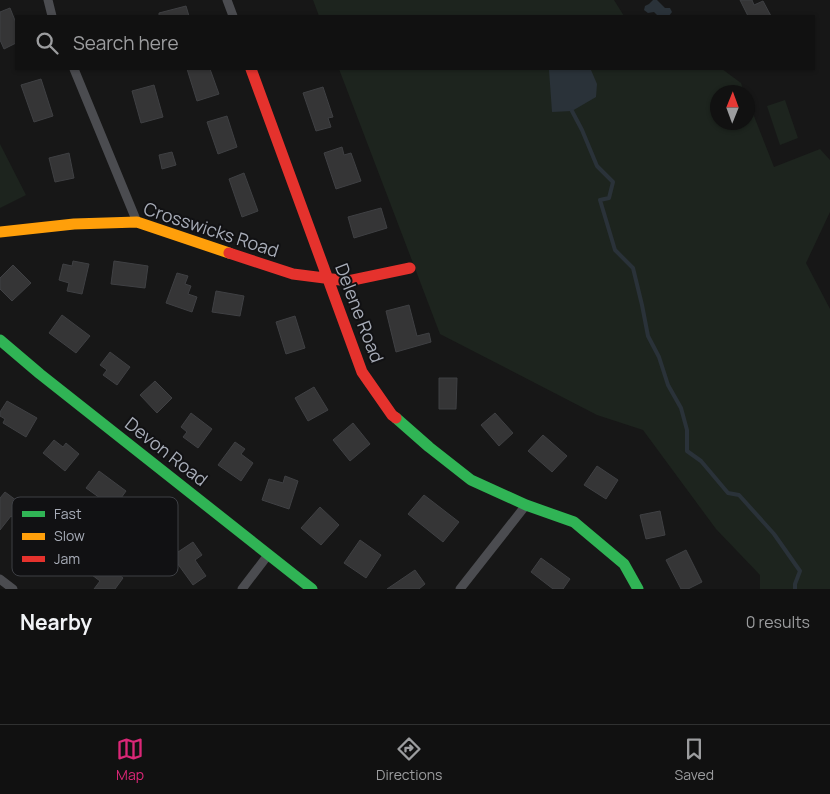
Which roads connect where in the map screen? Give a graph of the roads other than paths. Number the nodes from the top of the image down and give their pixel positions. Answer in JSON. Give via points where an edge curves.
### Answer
{"nodes":[{"id":1,"x":48,"y":0,"type":"edge"},
{"id":2,"x":227,"y":0,"type":"edge"},
{"id":3,"x":52,"y":15,"type":"edge"},
{"id":4,"x":233,"y":15,"type":"edge"},
{"id":5,"x":74,"y":70,"type":"edge"},
{"id":6,"x":251,"y":70,"type":"edge"},
{"id":7,"x":137,"y":222,"type":"junction"},
{"id":8,"x":0,"y":232,"type":"edge"},
{"id":9,"x":410,"y":268,"type":"dead end"},
{"id":10,"x":327,"y":279,"type":"junction"},
{"id":11,"x":0,"y":340,"type":"edge"},
{"id":12,"x":526,"y":505,"type":"junction"},
{"id":13,"x":268,"y":555,"type":"junction"},
{"id":14,"x":0,"y":579,"type":"edge"},
{"id":15,"x":13,"y":589,"type":"edge"},
{"id":16,"x":242,"y":589,"type":"edge"},
{"id":17,"x":312,"y":589,"type":"edge"},
{"id":18,"x":460,"y":589,"type":"edge"},
{"id":19,"x":638,"y":589,"type":"edge"}],
"edges":[{"from":1,"to":3,"type":"street"},
{"from":2,"to":4,"type":"street"},
{"from":5,"to":7,"type":"street"},
{"from":6,"to":10,"type":"street","name":"Delene Road"},
{"from":7,"to":8,"type":"street","name":"Crosswicks Road","via":[[74,224]]},
{"from":7,"to":10,"type":"street","name":"Crosswicks Road","via":[[293,274]]},
{"from":9,"to":10,"type":"street","name":"Crosswicks Road","via":[[348,281]]},
{"from":10,"to":12,"type":"street","name":"Delene Road","via":[[362,372],[392,415],[470,480]]},
{"from":11,"to":13,"type":"street","name":"Devon Road"},
{"from":12,"to":18,"type":"street"},
{"from":12,"to":19,"type":"street","name":"Delene Road","via":[[574,522],[624,564]]},
{"from":13,"to":16,"type":"street"},
{"from":13,"to":17,"type":"street","name":"Devon Road"},
{"from":14,"to":15,"type":"street"}]}
